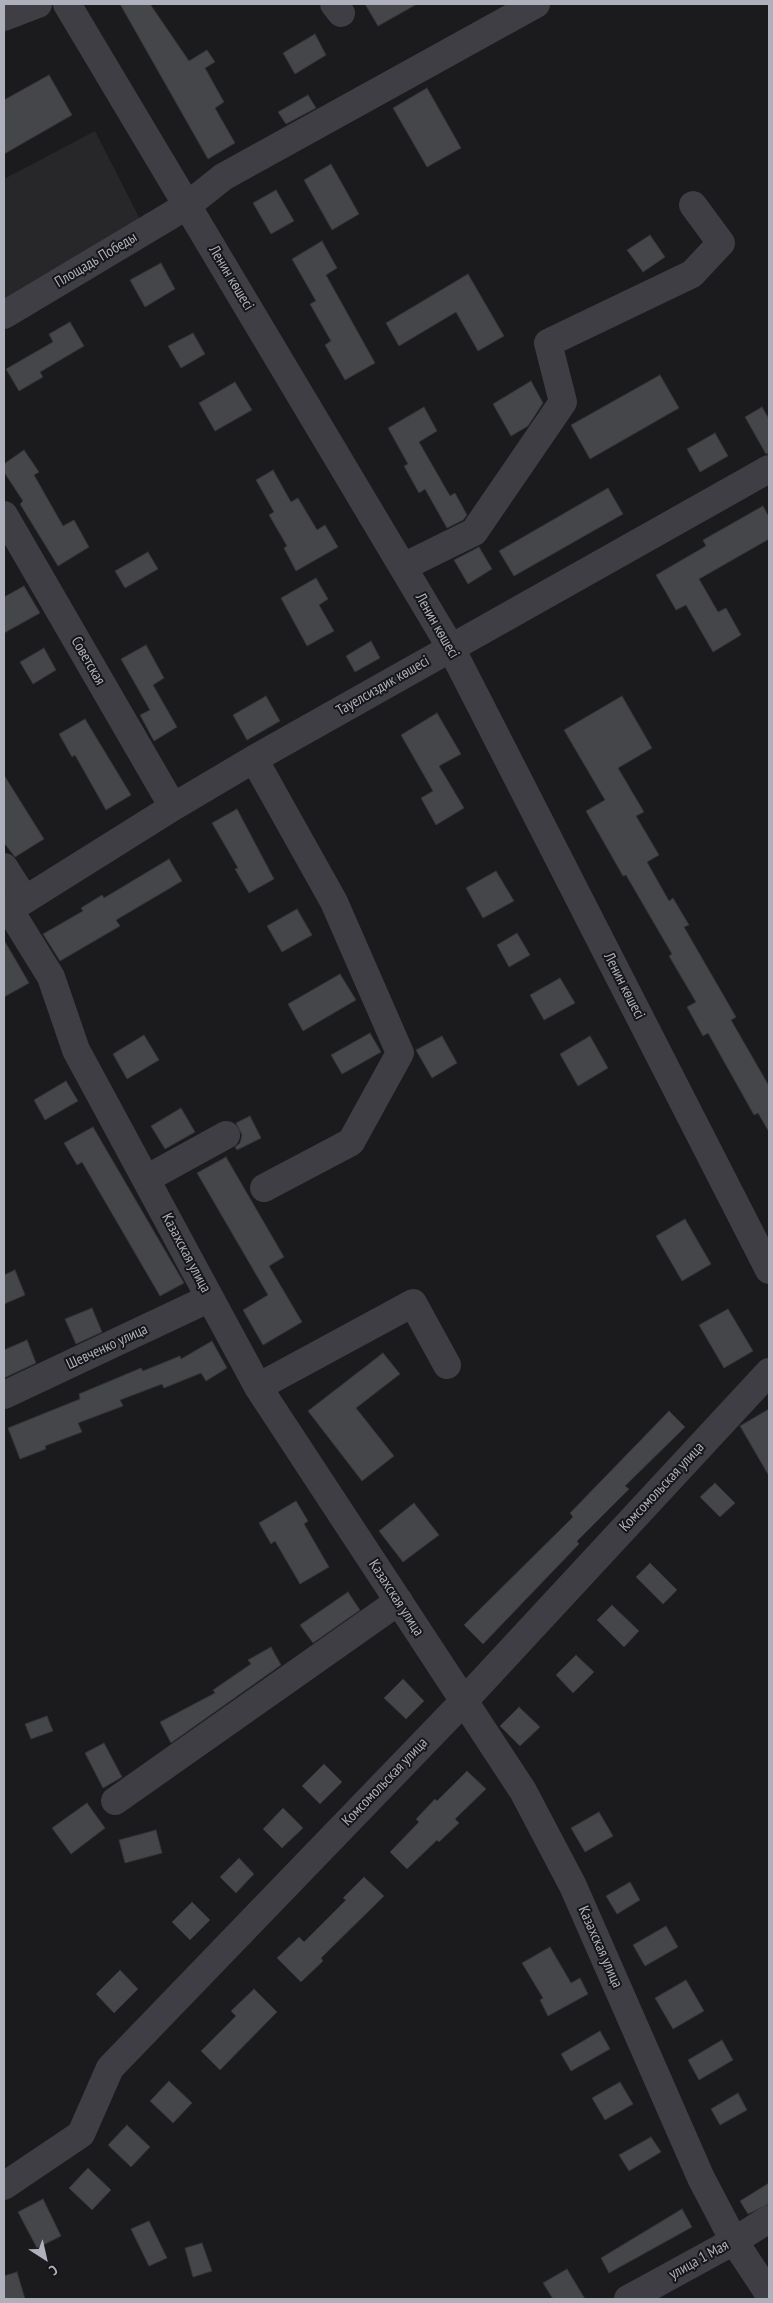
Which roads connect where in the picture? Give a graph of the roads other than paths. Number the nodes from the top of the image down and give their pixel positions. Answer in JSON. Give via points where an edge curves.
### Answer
{"nodes":[{"id":1,"x":38,"y":4,"type":"edge"},
{"id":2,"x":536,"y":4,"type":"edge"},
{"id":3,"x":74,"y":6,"type":"edge"},
{"id":4,"x":4,"y":17,"type":"edge"},
{"id":5,"x":188,"y":205,"type":"junction"},
{"id":6,"x":693,"y":205,"type":"dead end"},
{"id":7,"x":4,"y":316,"type":"edge"},
{"id":8,"x":769,"y":469,"type":"edge"},
{"id":9,"x":4,"y":515,"type":"edge"},
{"id":10,"x":403,"y":567,"type":"junction"},
{"id":11,"x":451,"y":648,"type":"junction"},
{"id":12,"x":254,"y":759,"type":"junction"},
{"id":13,"x":173,"y":807,"type":"junction"},
{"id":14,"x":4,"y":867,"type":"edge"},
{"id":15,"x":13,"y":908,"type":"edge"},
{"id":16,"x":226,"y":1135,"type":"dead end"},
{"id":17,"x":146,"y":1179,"type":"junction"},
{"id":18,"x":264,"y":1188,"type":"dead end"},
{"id":19,"x":769,"y":1270,"type":"edge"},
{"id":20,"x":210,"y":1298,"type":"junction"},
{"id":21,"x":447,"y":1365,"type":"dead end"},
{"id":22,"x":769,"y":1372,"type":"edge"},
{"id":23,"x":258,"y":1387,"type":"junction"},
{"id":24,"x":4,"y":1395,"type":"edge"},
{"id":25,"x":399,"y":1601,"type":"junction"},
{"id":26,"x":464,"y":1700,"type":"junction"},
{"id":27,"x":115,"y":1801,"type":"dead end"},
{"id":28,"x":4,"y":2186,"type":"edge"},
{"id":29,"x":769,"y":2219,"type":"edge"},
{"id":30,"x":734,"y":2241,"type":"junction"},
{"id":31,"x":769,"y":2294,"type":"edge"},
{"id":32,"x":628,"y":2299,"type":"edge"}],
"edges":[{"from":1,"to":4,"type":"street"},
{"from":2,"to":5,"type":"street","name":"Площадь Победы","via":[[223,178]]},
{"from":3,"to":5,"type":"street","name":"Ленин көшесі"},
{"from":5,"to":7,"type":"street","name":"Площадь Победы"},
{"from":5,"to":10,"type":"street","name":"Ленин көшесі"},
{"from":6,"to":10,"type":"street","via":[[721,243],[692,274],[548,344],[563,402],[474,532]]},
{"from":8,"to":11,"type":"street","name":"Тауелсиздик көшесі"},
{"from":9,"to":13,"type":"street","name":"Советская"},
{"from":10,"to":11,"type":"street","name":"Ленин көшесі"},
{"from":11,"to":12,"type":"street","name":"Тауелсиздик көшесі"},
{"from":11,"to":19,"type":"street","name":"Ленин көшесі"},
{"from":12,"to":13,"type":"street","name":"Тауелсиздик көшесі"},
{"from":12,"to":18,"type":"street","via":[[334,902],[400,1053],[351,1142]]},
{"from":13,"to":15,"type":"street","name":"Тауелсиздик көшесі"},
{"from":14,"to":15,"type":"street","name":"Казахская улица"},
{"from":15,"to":17,"type":"street","name":"Казахская улица","via":[[51,977],[76,1050]]},
{"from":16,"to":17,"type":"street"},
{"from":17,"to":20,"type":"street","name":"Казахская улица"},
{"from":20,"to":23,"type":"street","name":"Казахская улица"},
{"from":20,"to":24,"type":"street","name":"Шевченко улица"},
{"from":21,"to":23,"type":"street","via":[[414,1303]]},
{"from":22,"to":26,"type":"street","name":"Комсомольская улица"},
{"from":23,"to":25,"type":"street","name":"Казахская улица"},
{"from":25,"to":26,"type":"street","name":"Казахская улица"},
{"from":25,"to":27,"type":"street"},
{"from":26,"to":28,"type":"street","name":"Комсомольская улица","via":[[110,2068],[81,2134]]},
{"from":26,"to":30,"type":"street","name":"Казахская улица","via":[[523,1791],[573,1886],[701,2178]]},
{"from":29,"to":30,"type":"street","name":"улица 1 Мая"},
{"from":30,"to":31,"type":"street","name":"Казахская улица"},
{"from":30,"to":32,"type":"street","name":"улица 1 Мая"}]}
